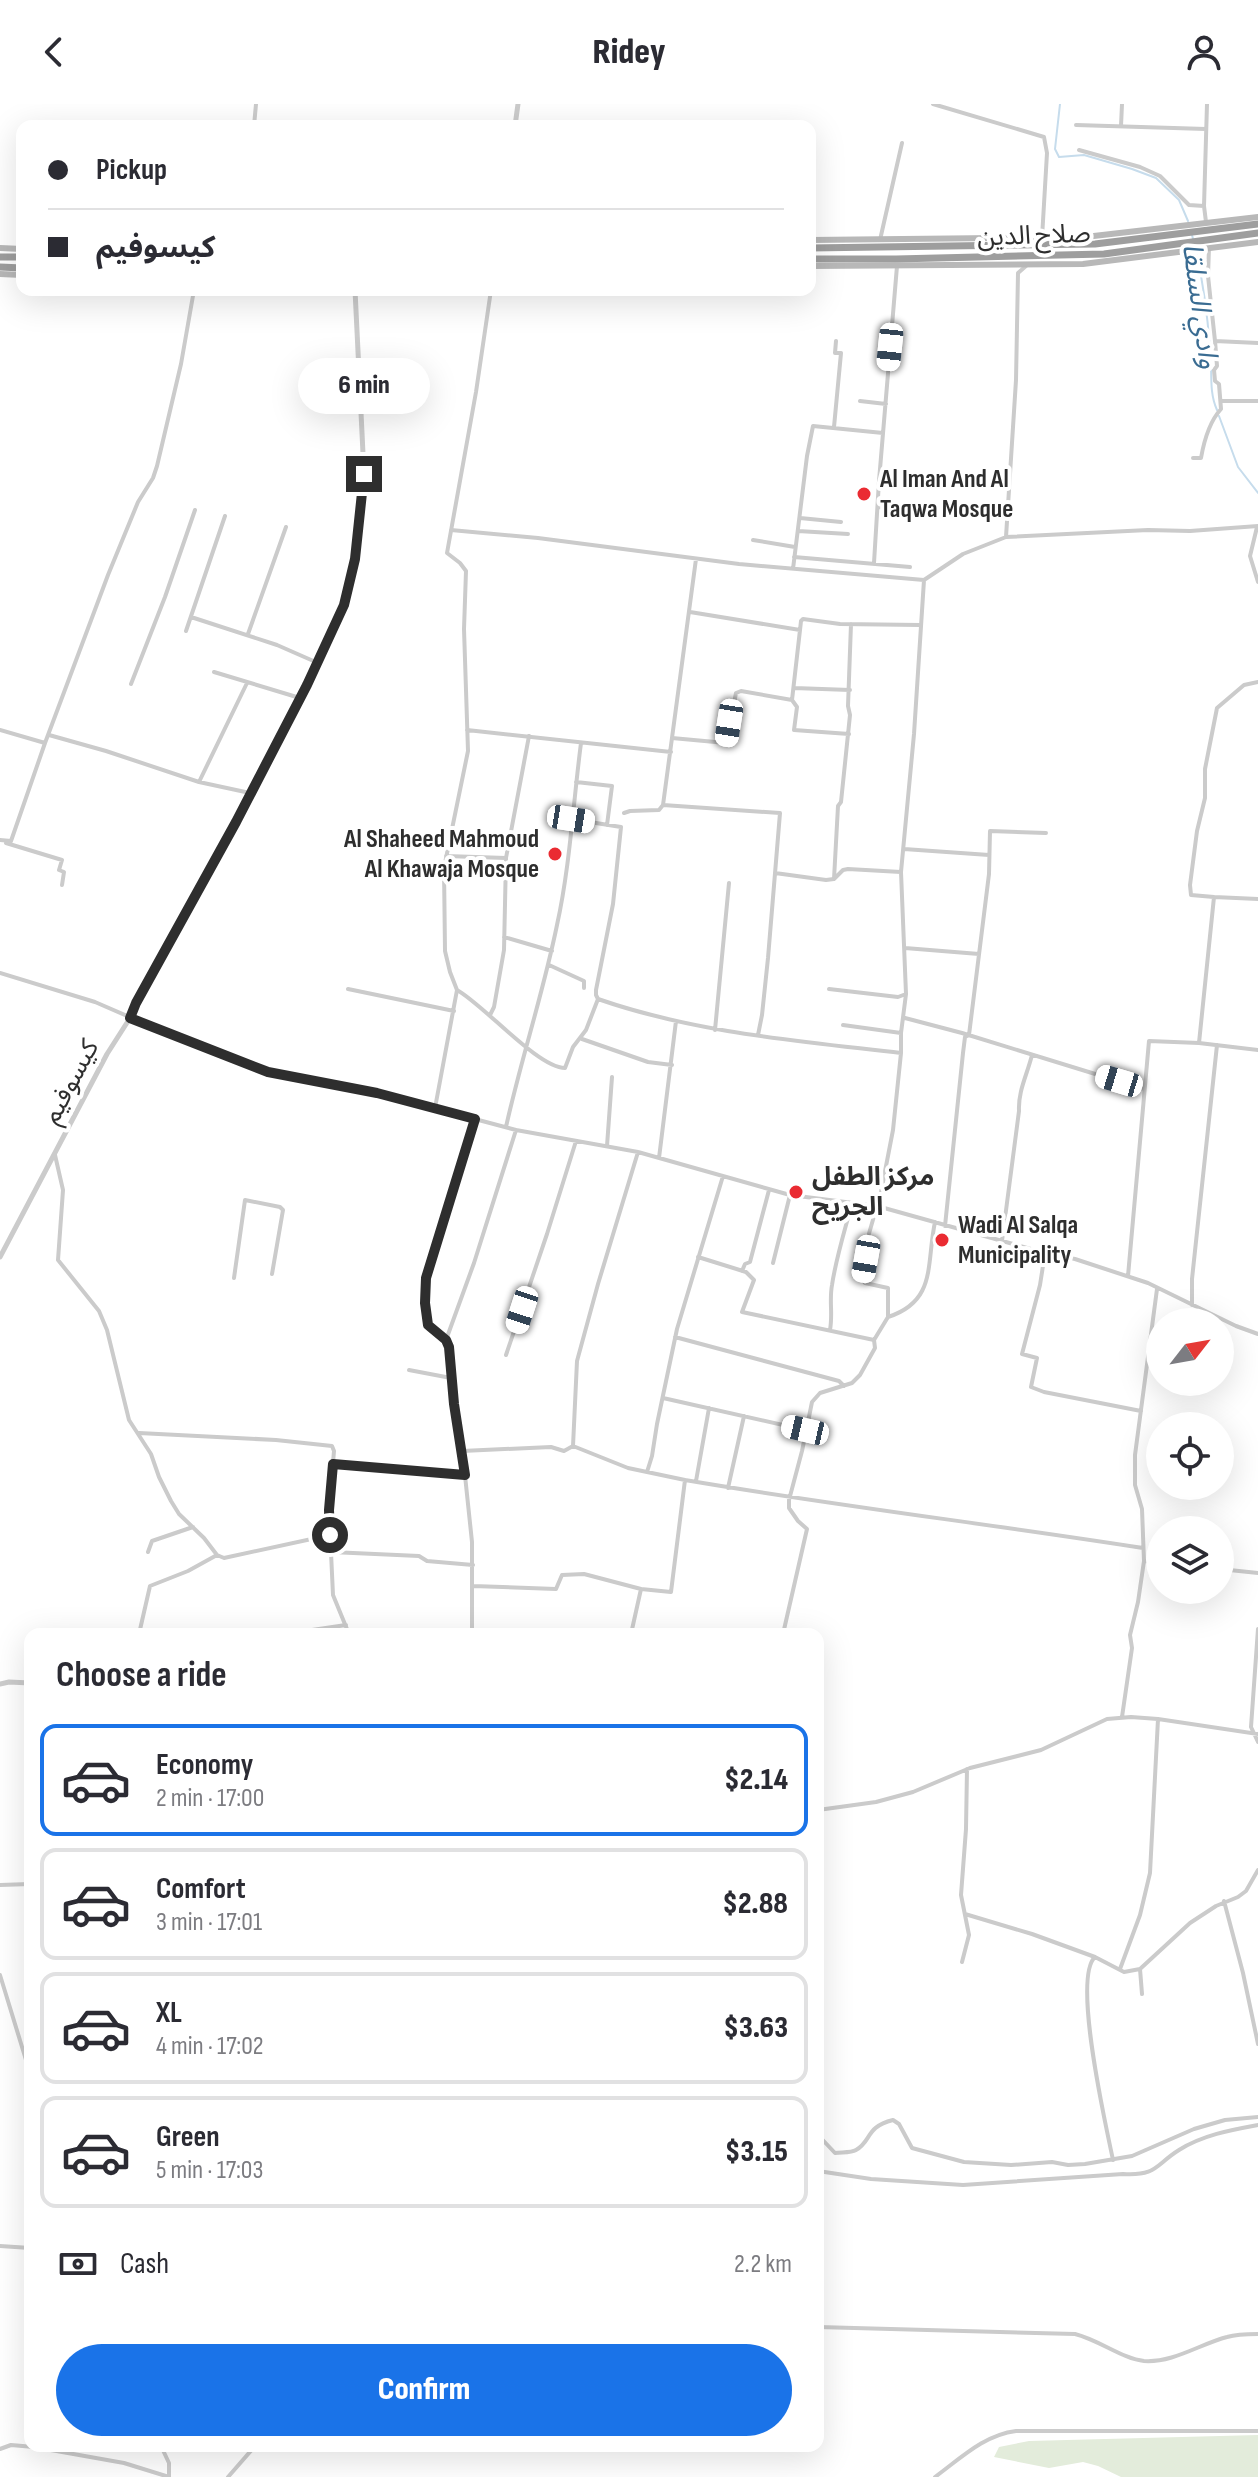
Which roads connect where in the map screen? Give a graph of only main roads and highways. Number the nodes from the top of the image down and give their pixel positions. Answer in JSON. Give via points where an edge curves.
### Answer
{"nodes":[{"id":1,"x":1258,"y":217,"type":"edge"},
{"id":2,"x":1258,"y":224,"type":"edge"},
{"id":3,"x":1205,"y":225,"type":"junction"},
{"id":4,"x":1183,"y":229,"type":"junction"},
{"id":5,"x":1258,"y":233,"type":"edge"},
{"id":6,"x":816,"y":240,"type":"edge"},
{"id":7,"x":1258,"y":242,"type":"edge"},
{"id":8,"x":1208,"y":244,"type":"junction"},
{"id":9,"x":1185,"y":247,"type":"junction"},
{"id":10,"x":816,"y":248,"type":"edge"},
{"id":11,"x":2,"y":257,"type":"edge"},
{"id":12,"x":816,"y":259,"type":"edge"},
{"id":13,"x":816,"y":266,"type":"edge"},
{"id":14,"x":1,"y":269,"type":"edge"}],
"edges":[{"from":1,"to":3,"type":"main road"},
{"from":2,"to":3,"type":"highway","name":"صلاح الدين"},
{"from":3,"to":4,"type":"highway","name":"صلاح الدين"},
{"from":4,"to":6,"type":"main road","via":[[1042,238]]},
{"from":4,"to":10,"type":"highway","name":"صلاح الدين","via":[[1095,244]]},
{"from":5,"to":8,"type":"highway","name":"صلاح الدين"},
{"from":7,"to":8,"type":"main road"},
{"from":8,"to":9,"type":"highway","name":"صلاح الدين"},
{"from":9,"to":12,"type":"highway","name":"صلاح الدين","via":[[1062,256]]},
{"from":9,"to":13,"type":"main road","via":[[1083,264]]},
{"from":11,"to":14,"type":"highway"}]}
